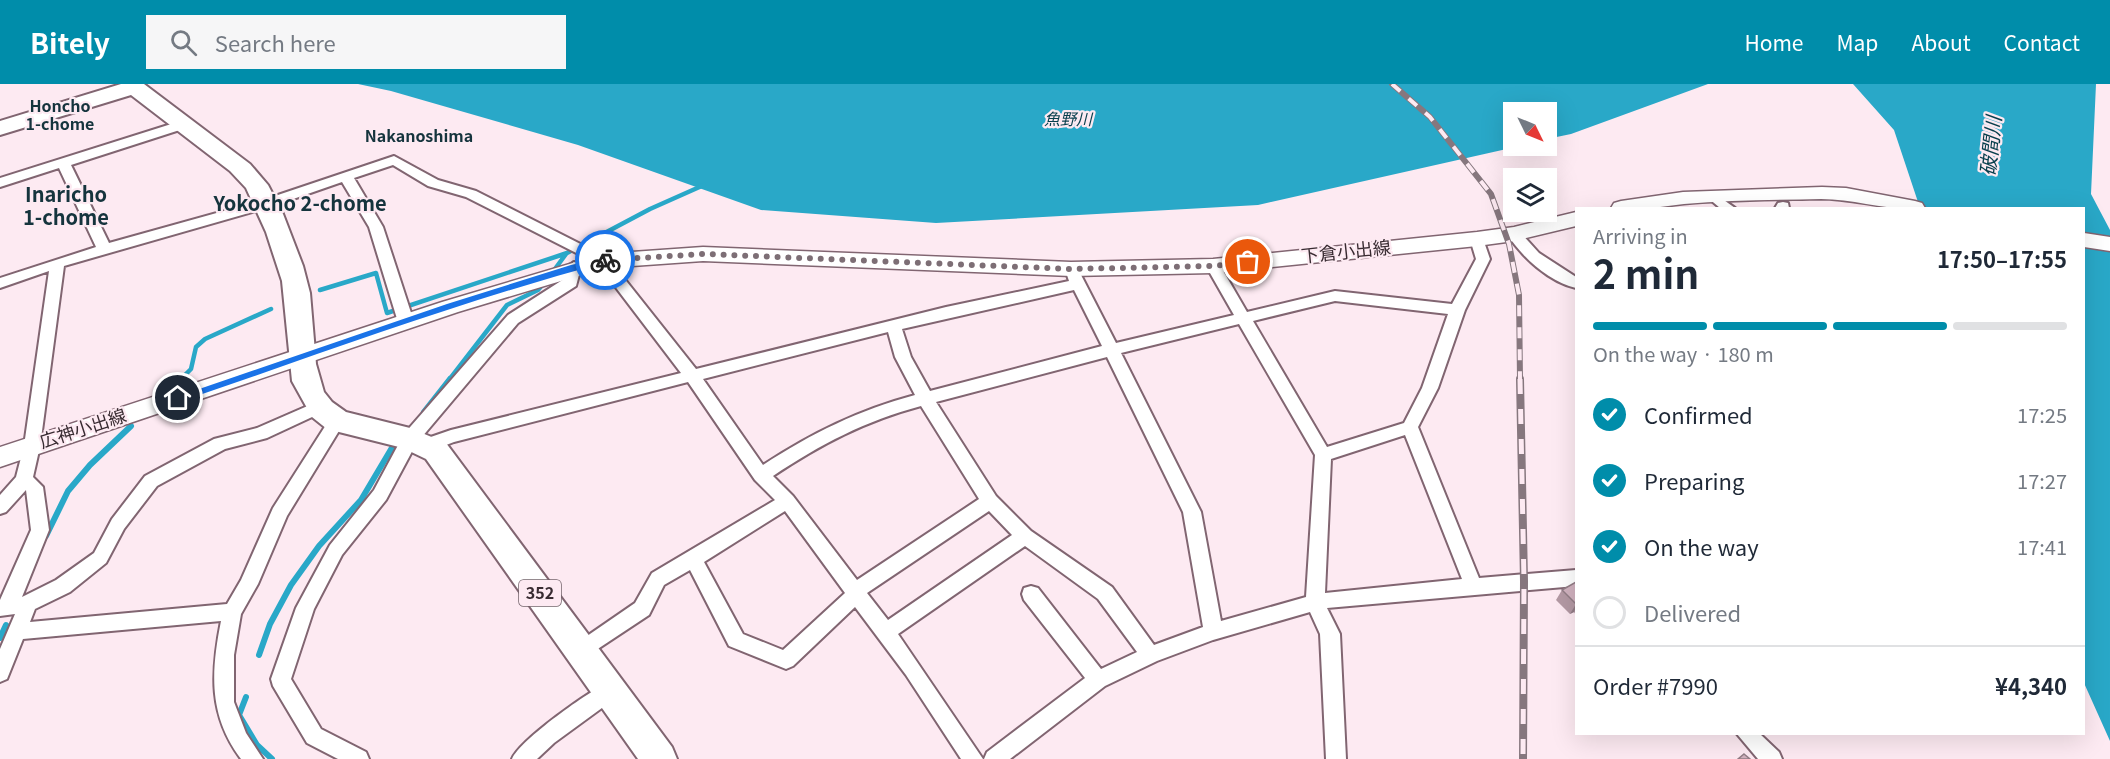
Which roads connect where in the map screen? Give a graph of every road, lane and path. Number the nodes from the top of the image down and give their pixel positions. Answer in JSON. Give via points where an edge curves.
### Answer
{"nodes":[{"id":1,"x":132,"y":85,"type":"edge"},
{"id":2,"x":184,"y":124,"type":"junction"},
{"id":3,"x":0,"y":128,"type":"edge"},
{"id":4,"x":63,"y":162,"type":"junction"},
{"id":5,"x":346,"y":177,"type":"junction"},
{"id":6,"x":0,"y":183,"type":"edge"},
{"id":7,"x":268,"y":203,"type":"junction"},
{"id":8,"x":1721,"y":203,"type":"edge"},
{"id":9,"x":1627,"y":207,"type":"edge"},
{"id":10,"x":1909,"y":207,"type":"edge"},
{"id":11,"x":1575,"y":219,"type":"edge"},
{"id":12,"x":1514,"y":234,"type":"junction"},
{"id":13,"x":1477,"y":239,"type":"junction"},
{"id":14,"x":2085,"y":240,"type":"edge"},
{"id":15,"x":2110,"y":244,"type":"edge"},
{"id":16,"x":105,"y":250,"type":"junction"},
{"id":17,"x":603,"y":261,"type":"junction"},
{"id":18,"x":57,"y":263,"type":"junction"},
{"id":19,"x":1213,"y":266,"type":"junction"},
{"id":20,"x":574,"y":267,"type":"junction"},
{"id":21,"x":1074,"y":277,"type":"junction"},
{"id":22,"x":1575,"y":282,"type":"edge"},
{"id":23,"x":0,"y":283,"type":"edge"},
{"id":24,"x":1458,"y":310,"type":"junction"},
{"id":25,"x":403,"y":314,"type":"junction"},
{"id":26,"x":1245,"y":318,"type":"junction"},
{"id":27,"x":893,"y":326,"type":"junction"},
{"id":28,"x":1110,"y":350,"type":"junction"},
{"id":29,"x":302,"y":357,"type":"junction"},
{"id":30,"x":693,"y":377,"type":"junction"},
{"id":31,"x":925,"y":398,"type":"junction"},
{"id":32,"x":328,"y":414,"type":"junction"},
{"id":33,"x":1410,"y":427,"type":"junction"},
{"id":34,"x":419,"y":442,"type":"junction"},
{"id":35,"x":32,"y":446,"type":"junction"},
{"id":36,"x":1323,"y":455,"type":"junction"},
{"id":37,"x":0,"y":457,"type":"edge"},
{"id":38,"x":761,"y":475,"type":"junction"},
{"id":39,"x":24,"y":480,"type":"junction"},
{"id":40,"x":787,"y":501,"type":"junction"},
{"id":41,"x":990,"y":501,"type":"junction"},
{"id":42,"x":0,"y":507,"type":"edge"},
{"id":43,"x":1025,"y":536,"type":"junction"},
{"id":44,"x":693,"y":559,"type":"junction"},
{"id":45,"x":1575,"y":578,"type":"edge"},
{"id":46,"x":1474,"y":587,"type":"junction"},
{"id":47,"x":856,"y":592,"type":"junction"},
{"id":48,"x":1031,"y":594,"type":"dead end"},
{"id":49,"x":1315,"y":602,"type":"junction"},
{"id":50,"x":28,"y":604,"type":"junction"},
{"id":51,"x":4,"y":608,"type":"edge"},
{"id":52,"x":232,"y":612,"type":"junction"},
{"id":53,"x":18,"y":631,"type":"junction"},
{"id":54,"x":886,"y":632,"type":"junction"},
{"id":55,"x":1213,"y":632,"type":"junction"},
{"id":56,"x":581,"y":651,"type":"junction"},
{"id":57,"x":1150,"y":655,"type":"junction"},
{"id":58,"x":0,"y":674,"type":"edge"},
{"id":59,"x":1098,"y":680,"type":"junction"},
{"id":60,"x":610,"y":691,"type":"junction"},
{"id":61,"x":1748,"y":735,"type":"edge"},
{"id":62,"x":253,"y":759,"type":"edge"},
{"id":63,"x":359,"y":759,"type":"edge"},
{"id":64,"x":522,"y":759,"type":"edge"},
{"id":65,"x":659,"y":759,"type":"edge"},
{"id":66,"x":973,"y":759,"type":"edge"},
{"id":67,"x":994,"y":759,"type":"edge"},
{"id":68,"x":1336,"y":759,"type":"edge"},
{"id":69,"x":1772,"y":759,"type":"edge"}],
"edges":[{"from":1,"to":2,"type":"highway"},
{"from":1,"to":3,"type":"highway"},
{"from":2,"to":4,"type":"street"},
{"from":2,"to":7,"type":"highway","via":[[249,175]]},
{"from":4,"to":6,"type":"street"},
{"from":4,"to":16,"type":"street"},
{"from":5,"to":7,"type":"street"},
{"from":5,"to":17,"type":"street","via":[[394,160],[433,183],[471,194]]},
{"from":5,"to":25,"type":"street","via":[[376,227]]},
{"from":7,"to":16,"type":"street"},
{"from":7,"to":29,"type":"highway","via":[[297,292]]},
{"from":8,"to":9,"type":"main road","via":[[1683,198]]},
{"from":8,"to":10,"type":"main road","via":[[1822,193]]},
{"from":11,"to":12,"type":"main road","name":"下倉小出線"},
{"from":12,"to":13,"type":"main road","name":"下倉小出線"},
{"from":12,"to":22,"type":"street","via":[[1556,273]]},
{"from":13,"to":19,"type":"main road","name":"下倉小出線"},
{"from":13,"to":24,"type":"street","via":[[1483,259]]},
{"from":14,"to":15,"type":"main road"},
{"from":16,"to":18,"type":"street"},
{"from":17,"to":20,"type":"main road","name":"下倉小出線"},
{"from":17,"to":21,"type":"main road","name":"下倉小出線","via":[[704,254]]},
{"from":17,"to":30,"type":"street"},
{"from":18,"to":23,"type":"street"},
{"from":18,"to":35,"type":"street"},
{"from":19,"to":21,"type":"main road","name":"下倉小出線"},
{"from":19,"to":26,"type":"street"},
{"from":20,"to":25,"type":"main road","name":"下倉小出線"},
{"from":20,"to":34,"type":"street","via":[[571,282],[513,320]]},
{"from":21,"to":27,"type":"street"},
{"from":21,"to":28,"type":"street"},
{"from":24,"to":26,"type":"street","via":[[1335,296]]},
{"from":24,"to":33,"type":"street","via":[[1430,388]]},
{"from":25,"to":29,"type":"main road","name":"下倉小出線"},
{"from":26,"to":28,"type":"street"},
{"from":26,"to":36,"type":"street"},
{"from":27,"to":30,"type":"street"},
{"from":27,"to":31,"type":"street","via":[[903,357]]},
{"from":28,"to":31,"type":"street"},
{"from":28,"to":55,"type":"street","via":[[1192,512]]},
{"from":29,"to":32,"type":"highway","via":[[308,390]]},
{"from":29,"to":35,"type":"main road","name":"広神小出線"},
{"from":30,"to":34,"type":"street"},
{"from":30,"to":38,"type":"street"},
{"from":31,"to":38,"type":"street","via":[[875,412],[805,446]]},
{"from":31,"to":41,"type":"street"},
{"from":32,"to":34,"type":"highway"},
{"from":32,"to":50,"type":"street","via":[[220,444],[151,481],[118,524],[100,558],[63,586]]},
{"from":32,"to":52,"type":"street","via":[[249,584]]},
{"from":33,"to":36,"type":"street"},
{"from":33,"to":46,"type":"street"},
{"from":34,"to":56,"type":"highway","number":"352","via":[[436,451]]},
{"from":34,"to":63,"type":"street","via":[[336,549],[305,608],[281,679],[314,736]]},
{"from":35,"to":37,"type":"main road","name":"広神小出線"},
{"from":35,"to":39,"type":"street"},
{"from":36,"to":49,"type":"street"},
{"from":38,"to":40,"type":"street"},
{"from":39,"to":42,"type":"street"},
{"from":39,"to":51,"type":"street","via":[[34,487],[40,530]]},
{"from":40,"to":44,"type":"street"},
{"from":40,"to":47,"type":"street"},
{"from":41,"to":43,"type":"street"},
{"from":41,"to":47,"type":"street"},
{"from":43,"to":54,"type":"street"},
{"from":43,"to":57,"type":"street","via":[[1105,593]]},
{"from":44,"to":47,"type":"street","via":[[736,640],[786,660]]},
{"from":44,"to":56,"type":"street","via":[[658,579],[642,609]]},
{"from":45,"to":46,"type":"street"},
{"from":46,"to":49,"type":"street"},
{"from":47,"to":54,"type":"street"},
{"from":48,"to":59,"type":"street"},
{"from":49,"to":55,"type":"street"},
{"from":49,"to":68,"type":"street","via":[[1330,634]]},
{"from":50,"to":51,"type":"street"},
{"from":50,"to":53,"type":"street"},
{"from":52,"to":53,"type":"street"},
{"from":52,"to":62,"type":"street","via":[[224,655],[224,702],[238,739]]},
{"from":53,"to":58,"type":"street"},
{"from":54,"to":66,"type":"street"},
{"from":55,"to":57,"type":"street"},
{"from":56,"to":60,"type":"highway","number":"352"},
{"from":57,"to":59,"type":"street"},
{"from":59,"to":67,"type":"street"},
{"from":60,"to":64,"type":"street"},
{"from":60,"to":65,"type":"highway","number":"352"},
{"from":61,"to":69,"type":"street"}]}
